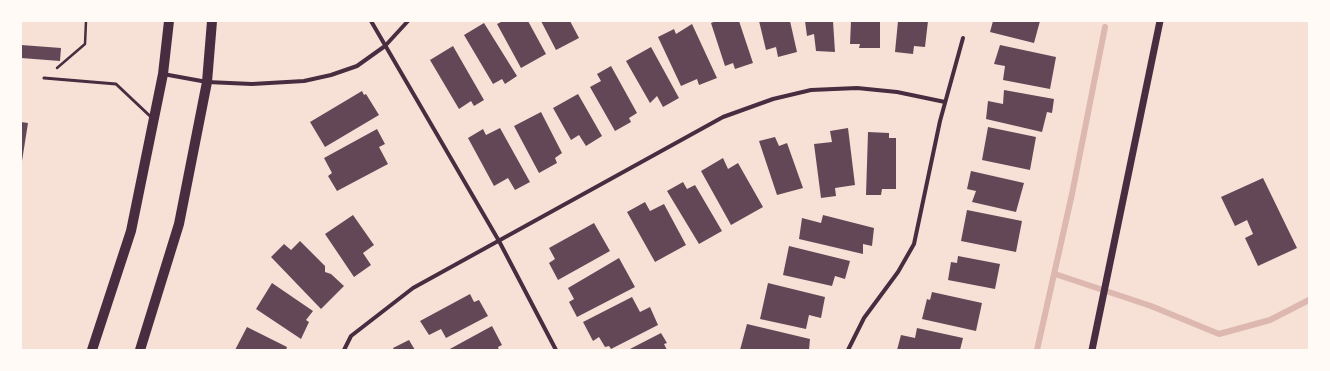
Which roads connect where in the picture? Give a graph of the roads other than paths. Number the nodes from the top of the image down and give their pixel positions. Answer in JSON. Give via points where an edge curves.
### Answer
{"nodes":[{"id":1,"x":169,"y":21,"type":"edge"},
{"id":2,"x":212,"y":21,"type":"edge"},
{"id":3,"x":370,"y":21,"type":"edge"},
{"id":4,"x":408,"y":21,"type":"edge"},
{"id":5,"x":1160,"y":21,"type":"edge"},
{"id":6,"x":963,"y":38,"type":"dead end"},
{"id":7,"x":385,"y":46,"type":"junction"},
{"id":8,"x":163,"y":74,"type":"junction"},
{"id":9,"x":44,"y":78,"type":"road end"},
{"id":10,"x":207,"y":82,"type":"junction"},
{"id":11,"x":945,"y":102,"type":"junction"},
{"id":12,"x":154,"y":120,"type":"junction"},
{"id":13,"x":499,"y":241,"type":"junction"},
{"id":14,"x":92,"y":350,"type":"edge"},
{"id":15,"x":140,"y":350,"type":"edge"},
{"id":16,"x":344,"y":350,"type":"edge"},
{"id":17,"x":556,"y":350,"type":"edge"},
{"id":18,"x":848,"y":350,"type":"edge"},
{"id":19,"x":1092,"y":350,"type":"edge"}],
"edges":[{"from":1,"to":8,"type":"main road"},
{"from":2,"to":10,"type":"main road"},
{"from":3,"to":7,"type":"street"},
{"from":4,"to":7,"type":"street"},
{"from":5,"to":19,"type":"street"},
{"from":6,"to":11,"type":"street"},
{"from":7,"to":10,"type":"street","via":[[357,66],[304,81],[252,84]]},
{"from":7,"to":13,"type":"street"},
{"from":8,"to":10,"type":"street"},
{"from":8,"to":12,"type":"main road"},
{"from":9,"to":12,"type":"lane","via":[[116,84]]},
{"from":10,"to":15,"type":"main road","via":[[179,224]]},
{"from":11,"to":13,"type":"street","via":[[897,92],[857,88],[811,90],[773,99],[723,117]]},
{"from":11,"to":18,"type":"street","via":[[914,244],[898,272],[864,318]]},
{"from":12,"to":14,"type":"main road","via":[[131,231]]},
{"from":13,"to":16,"type":"street","via":[[413,288],[351,336]]},
{"from":13,"to":17,"type":"street"}]}
